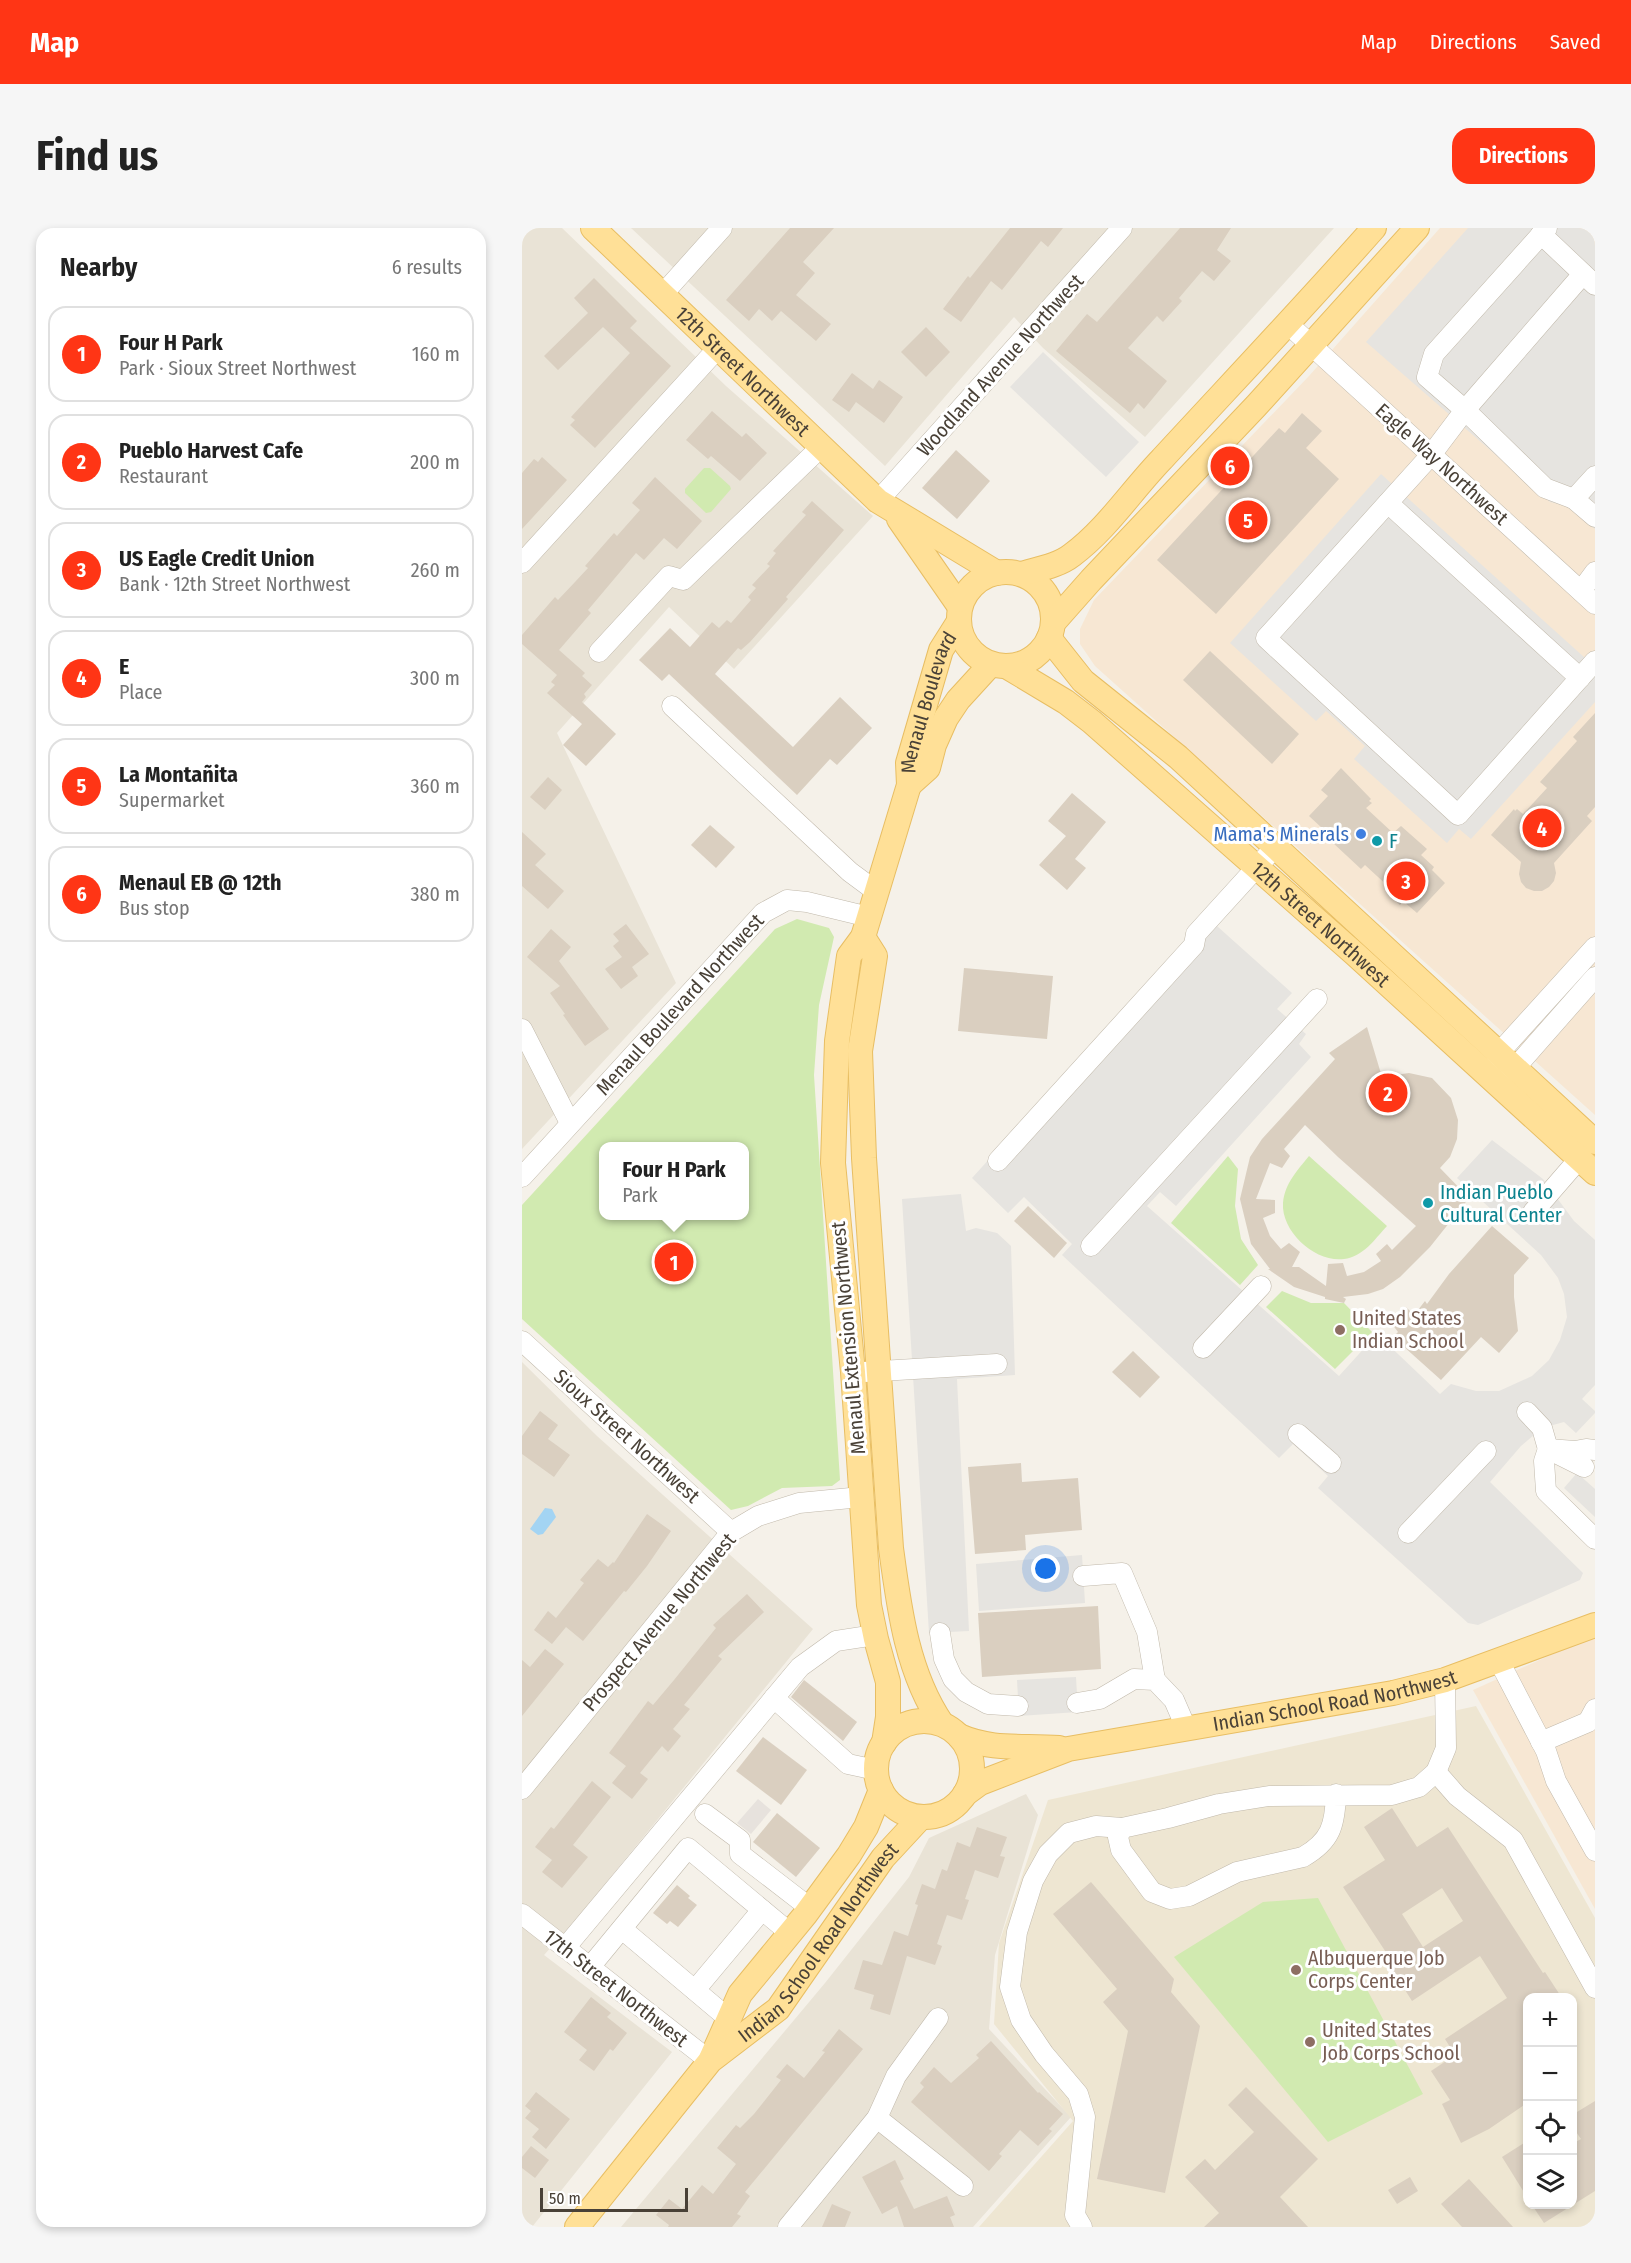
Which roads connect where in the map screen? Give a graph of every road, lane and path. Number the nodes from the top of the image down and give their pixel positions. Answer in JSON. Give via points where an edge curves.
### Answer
{"nodes":[{"id":1,"x":593,"y":228,"type":"edge"},
{"id":2,"x":722,"y":228,"type":"edge"},
{"id":3,"x":1122,"y":228,"type":"edge"},
{"id":4,"x":1374,"y":228,"type":"edge"},
{"id":5,"x":1417,"y":228,"type":"edge"},
{"id":6,"x":1544,"y":231,"type":"edge"},
{"id":7,"x":1592,"y":281,"type":"edge"},
{"id":8,"x":662,"y":295,"type":"junction"},
{"id":9,"x":1288,"y":325,"type":"junction"},
{"id":10,"x":1312,"y":346,"type":"junction"},
{"id":11,"x":718,"y":348,"type":"junction"},
{"id":12,"x":1465,"y":410,"type":"junction"},
{"id":13,"x":821,"y":447,"type":"junction"},
{"id":14,"x":1431,"y":454,"type":"junction"},
{"id":15,"x":1595,"y":476,"type":"edge"},
{"id":16,"x":1574,"y":499,"type":"junction"},
{"id":17,"x":1388,"y":503,"type":"junction"},
{"id":18,"x":886,"y":506,"type":"junction"},
{"id":19,"x":1595,"y":517,"type":"edge"},
{"id":20,"x":522,"y":563,"type":"edge"},
{"id":21,"x":1595,"y":572,"type":"edge"},
{"id":22,"x":997,"y":573,"type":"junction"},
{"id":23,"x":1021,"y":574,"type":"junction"},
{"id":24,"x":1588,"y":597,"type":"edge"},
{"id":25,"x":959,"y":615,"type":"junction"},
{"id":26,"x":1051,"y":631,"type":"junction"},
{"id":27,"x":599,"y":652,"type":"dead end"},
{"id":28,"x":1595,"y":662,"type":"edge"},
{"id":29,"x":998,"y":666,"type":"junction"},
{"id":30,"x":1580,"y":678,"type":"junction"},
{"id":31,"x":672,"y":706,"type":"dead end"},
{"id":32,"x":909,"y":785,"type":"junction"},
{"id":33,"x":1276,"y":846,"type":"junction"},
{"id":34,"x":1256,"y":866,"type":"junction"},
{"id":35,"x":877,"y":892,"type":"junction"},
{"id":36,"x":866,"y":927,"type":"junction"},
{"id":37,"x":1595,"y":947,"type":"edge"},
{"id":38,"x":1595,"y":977,"type":"edge"},
{"id":39,"x":1317,"y":999,"type":"dead end"},
{"id":40,"x":522,"y":1029,"type":"edge"},
{"id":41,"x":1507,"y":1061,"type":"junction"},
{"id":42,"x":1492,"y":1081,"type":"junction"},
{"id":43,"x":570,"y":1123,"type":"junction"},
{"id":44,"x":1590,"y":1158,"type":"edge"},
{"id":45,"x":998,"y":1161,"type":"dead end"},
{"id":46,"x":522,"y":1177,"type":"edge"},
{"id":47,"x":1533,"y":1212,"type":"dead end"},
{"id":48,"x":1091,"y":1246,"type":"dead end"},
{"id":49,"x":1261,"y":1286,"type":"dead end"},
{"id":50,"x":524,"y":1346,"type":"edge"},
{"id":51,"x":1203,"y":1348,"type":"dead end"},
{"id":52,"x":997,"y":1364,"type":"dead end"},
{"id":53,"x":880,"y":1371,"type":"junction"},
{"id":54,"x":853,"y":1372,"type":"junction"},
{"id":55,"x":1527,"y":1412,"type":"dead end"},
{"id":56,"x":1298,"y":1434,"type":"dead end"},
{"id":57,"x":1548,"y":1449,"type":"junction"},
{"id":58,"x":1595,"y":1450,"type":"edge"},
{"id":59,"x":1486,"y":1451,"type":"dead end"},
{"id":60,"x":1331,"y":1463,"type":"dead end"},
{"id":61,"x":1584,"y":1467,"type":"dead end"},
{"id":62,"x":861,"y":1497,"type":"junction"},
{"id":63,"x":731,"y":1532,"type":"junction"},
{"id":64,"x":1408,"y":1533,"type":"dead end"},
{"id":65,"x":1595,"y":1539,"type":"edge"},
{"id":66,"x":1083,"y":1576,"type":"dead end"},
{"id":67,"x":1595,"y":1625,"type":"edge"},
{"id":68,"x":940,"y":1633,"type":"dead end"},
{"id":69,"x":875,"y":1635,"type":"junction"},
{"id":70,"x":1499,"y":1661,"type":"junction"},
{"id":71,"x":1155,"y":1680,"type":"junction"},
{"id":72,"x":1445,"y":1680,"type":"junction"},
{"id":73,"x":774,"y":1698,"type":"junction"},
{"id":74,"x":1077,"y":1703,"type":"dead end"},
{"id":75,"x":1018,"y":1706,"type":"dead end"},
{"id":76,"x":1595,"y":1709,"type":"edge"},
{"id":77,"x":950,"y":1730,"type":"junction"},
{"id":78,"x":1187,"y":1730,"type":"junction"},
{"id":79,"x":1541,"y":1742,"type":"junction"},
{"id":80,"x":884,"y":1743,"type":"junction"},
{"id":81,"x":1068,"y":1749,"type":"junction"},
{"id":82,"x":1436,"y":1772,"type":"junction"},
{"id":83,"x":878,"y":1780,"type":"junction"},
{"id":84,"x":522,"y":1789,"type":"edge"},
{"id":85,"x":965,"y":1794,"type":"junction"},
{"id":86,"x":1336,"y":1794,"type":"junction"},
{"id":87,"x":705,"y":1814,"type":"dead end"},
{"id":88,"x":921,"y":1817,"type":"junction"},
{"id":89,"x":1122,"y":1828,"type":"junction"},
{"id":90,"x":1595,"y":1851,"type":"edge"},
{"id":91,"x":747,"y":1860,"type":"junction"},
{"id":92,"x":729,"y":1883,"type":"junction"},
{"id":93,"x":810,"y":1908,"type":"junction"},
{"id":94,"x":762,"y":1910,"type":"junction"},
{"id":95,"x":522,"y":1914,"type":"edge"},
{"id":96,"x":622,"y":1929,"type":"junction"},
{"id":97,"x":789,"y":1934,"type":"junction"},
{"id":98,"x":565,"y":1948,"type":"junction"},
{"id":99,"x":590,"y":1967,"type":"junction"},
{"id":100,"x":1595,"y":1988,"type":"edge"},
{"id":101,"x":695,"y":1990,"type":"junction"},
{"id":102,"x":938,"y":2018,"type":"dead end"},
{"id":103,"x":729,"y":2019,"type":"junction"},
{"id":104,"x":710,"y":2061,"type":"junction"},
{"id":105,"x":877,"y":2118,"type":"junction"},
{"id":106,"x":963,"y":2186,"type":"dead end"},
{"id":107,"x":588,"y":2223,"type":"edge"},
{"id":108,"x":788,"y":2227,"type":"edge"},
{"id":109,"x":1082,"y":2227,"type":"edge"}],
"edges":[{"from":1,"to":8,"type":"main road","name":"12th Street Northwest"},
{"from":2,"to":8,"type":"street"},
{"from":3,"to":18,"type":"street","name":"Woodland Avenue Northwest"},
{"from":4,"to":9,"type":"main road"},
{"from":5,"to":10,"type":"main road"},
{"from":6,"to":7,"type":"street"},
{"from":6,"to":12,"type":"street","via":[[1434,354],[1427,377]]},
{"from":7,"to":12,"type":"street"},
{"from":8,"to":11,"type":"main road","name":"12th Street Northwest"},
{"from":9,"to":10,"type":"street","name":"Eagle Way Northwest"},
{"from":9,"to":23,"type":"main road","via":[[1086,543],[1066,559]]},
{"from":10,"to":14,"type":"street","name":"Eagle Way Northwest"},
{"from":10,"to":26,"type":"main road","via":[[1099,572]]},
{"from":11,"to":13,"type":"main road","name":"12th Street Northwest"},
{"from":11,"to":20,"type":"street"},
{"from":12,"to":14,"type":"street"},
{"from":12,"to":16,"type":"street","via":[[1545,488]]},
{"from":13,"to":18,"type":"main road","name":"12th Street Northwest"},
{"from":13,"to":27,"type":"street","via":[[683,580],[669,576]]},
{"from":14,"to":17,"type":"street"},
{"from":14,"to":24,"type":"street","name":"Eagle Way Northwest"},
{"from":15,"to":16,"type":"street"},
{"from":16,"to":19,"type":"street"},
{"from":17,"to":30,"type":"street"},
{"from":17,"to":30,"type":"street","via":[[1266,638],[1458,815]]},
{"from":18,"to":22,"type":"main road","name":"12th Street Northwest"},
{"from":18,"to":25,"type":"main road","name":"12th Street Northwest"},
{"from":21,"to":24,"type":"street"},
{"from":22,"to":23,"type":"main road"},
{"from":22,"to":25,"type":"main road","via":[[977,582],[966,593]]},
{"from":23,"to":26,"type":"main road","via":[[1046,593],[1052,608]]},
{"from":25,"to":29,"type":"main road","via":[[962,638],[970,651]]},
{"from":25,"to":32,"type":"main road","name":"Menaul Boulevard","via":[[941,650],[908,763]]},
{"from":26,"to":29,"type":"main road","via":[[1041,652],[1028,661]]},
{"from":26,"to":33,"type":"main road","name":"12th Street Northwest","via":[[1083,681],[1159,740]]},
{"from":28,"to":30,"type":"street"},
{"from":29,"to":32,"type":"main road","name":"Menaul Boulevard","via":[[958,700],[934,745],[928,768]]},
{"from":29,"to":34,"type":"main road","name":"12th Street Northwest","via":[[1066,702],[1092,722]]},
{"from":31,"to":35,"type":"street","via":[[850,872]]},
{"from":32,"to":35,"type":"main road","name":"Menaul Boulevard"},
{"from":33,"to":34,"type":"street"},
{"from":33,"to":41,"type":"main road","name":"12th Street Northwest"},
{"from":34,"to":42,"type":"main road","name":"12th Street Northwest"},
{"from":34,"to":45,"type":"street","via":[[1196,934],[1194,945]]},
{"from":35,"to":36,"type":"main road","name":"Menaul Boulevard"},
{"from":36,"to":43,"type":"street","name":"Menaul Boulevard Northwest","via":[[807,902],[787,900],[763,913]]},
{"from":36,"to":53,"type":"main road","name":"Menaul Extension Northwest","via":[[875,956],[860,1051]]},
{"from":36,"to":54,"type":"main road","name":"Menaul Extension Northwest","via":[[849,956],[837,1041],[833,1163]]},
{"from":37,"to":41,"type":"street"},
{"from":38,"to":41,"type":"street"},
{"from":39,"to":48,"type":"street"},
{"from":40,"to":43,"type":"street"},
{"from":41,"to":42,"type":"street"},
{"from":41,"to":44,"type":"main road","name":"12th Street Northwest"},
{"from":42,"to":44,"type":"main road","name":"12th Street Northwest"},
{"from":43,"to":46,"type":"street","name":"Menaul Boulevard Northwest"},
{"from":44,"to":47,"type":"street"},
{"from":49,"to":51,"type":"street"},
{"from":50,"to":63,"type":"street","name":"Sioux Street Northwest"},
{"from":52,"to":53,"type":"street"},
{"from":53,"to":54,"type":"street"},
{"from":53,"to":77,"type":"main road","name":"Menaul Extension Northwest","via":[[897,1596],[906,1638],[930,1706]]},
{"from":54,"to":62,"type":"main road","name":"Menaul Extension Northwest"},
{"from":55,"to":57,"type":"street","via":[[1542,1428]]},
{"from":56,"to":60,"type":"street"},
{"from":57,"to":58,"type":"street"},
{"from":57,"to":61,"type":"street"},
{"from":57,"to":65,"type":"street","via":[[1544,1461],[1546,1491]]},
{"from":59,"to":64,"type":"street"},
{"from":62,"to":63,"type":"street","name":"Prospect Avenue Northwest","via":[[799,1503],[758,1516]]},
{"from":62,"to":69,"type":"main road","name":"Menaul Extension Northwest"},
{"from":63,"to":84,"type":"street","name":"Prospect Avenue Northwest"},
{"from":66,"to":71,"type":"street","via":[[1122,1573],[1147,1632]]},
{"from":67,"to":70,"type":"main road","name":"Indian School Road Northwest"},
{"from":68,"to":75,"type":"street","via":[[948,1669],[966,1692],[988,1704]]},
{"from":69,"to":73,"type":"street","via":[[836,1641],[800,1667]]},
{"from":69,"to":80,"type":"main road","name":"Menaul Extension Northwest","via":[[888,1682]]},
{"from":70,"to":72,"type":"main road","name":"Indian School Road Northwest"},
{"from":70,"to":79,"type":"street"},
{"from":71,"to":74,"type":"street","via":[[1134,1679],[1100,1699]]},
{"from":71,"to":78,"type":"street","via":[[1174,1700]]},
{"from":72,"to":78,"type":"main road","name":"Indian School Road Northwest"},
{"from":72,"to":82,"type":"street","via":[[1446,1748]]},
{"from":73,"to":83,"type":"street","via":[[848,1764]]},
{"from":73,"to":98,"type":"street"},
{"from":76,"to":79,"type":"street","via":[[1588,1722]]},
{"from":77,"to":80,"type":"main road","via":[[926,1721],[910,1723]]},
{"from":77,"to":81,"type":"main road","name":"Indian School Road Northwest","via":[[975,1743],[994,1747]]},
{"from":77,"to":85,"type":"main road","via":[[968,1749],[972,1764]]},
{"from":78,"to":81,"type":"main road","name":"Indian School Road Northwest"},
{"from":79,"to":90,"type":"street"},
{"from":80,"to":83,"type":"main road","via":[[878,1756]]},
{"from":81,"to":85,"type":"main road","name":"Indian School Road Northwest","via":[[980,1783]]},
{"from":82,"to":86,"type":"street","via":[[1419,1787],[1392,1795]]},
{"from":82,"to":100,"type":"street","via":[[1457,1796],[1514,1840]]},
{"from":83,"to":88,"type":"main road","via":[[897,1809]]},
{"from":83,"to":93,"type":"main road","name":"Indian School Road Northwest","via":[[866,1827]]},
{"from":85,"to":88,"type":"main road","via":[[946,1812]]},
{"from":86,"to":89,"type":"street","via":[[1269,1796]]},
{"from":86,"to":89,"type":"street","via":[[1335,1819],[1329,1834],[1311,1852],[1238,1872],[1180,1898],[1170,1899],[1152,1892],[1121,1850],[1118,1838]]},
{"from":87,"to":91,"type":"street","via":[[740,1840],[740,1854]]},
{"from":88,"to":104,"type":"main road","name":"Indian School Road Northwest","via":[[883,1858],[777,2009]]},
{"from":89,"to":109,"type":"street","via":[[1096,1826],[1069,1833],[1048,1854],[1033,1881],[1017,1932],[1010,1987],[1021,2020],[1078,2094],[1085,2117],[1075,2215]]},
{"from":91,"to":92,"type":"street"},
{"from":91,"to":93,"type":"street"},
{"from":92,"to":94,"type":"street"},
{"from":92,"to":96,"type":"street","via":[[688,1848]]},
{"from":93,"to":97,"type":"main road","name":"Indian School Road Northwest"},
{"from":94,"to":97,"type":"street"},
{"from":94,"to":101,"type":"street"},
{"from":95,"to":98,"type":"street","name":"17th Street Northwest"},
{"from":96,"to":99,"type":"street"},
{"from":96,"to":101,"type":"street"},
{"from":97,"to":103,"type":"main road","name":"Indian School Road Northwest","via":[[740,1994]]},
{"from":98,"to":99,"type":"street","name":"17th Street Northwest"},
{"from":99,"to":104,"type":"street","name":"17th Street Northwest"},
{"from":101,"to":103,"type":"street"},
{"from":102,"to":105,"type":"street","via":[[896,2076]]},
{"from":103,"to":104,"type":"main road","name":"Indian School Road Northwest"},
{"from":104,"to":107,"type":"main road","name":"Indian School Road Northwest"},
{"from":105,"to":106,"type":"street"},
{"from":105,"to":108,"type":"street"}]}
